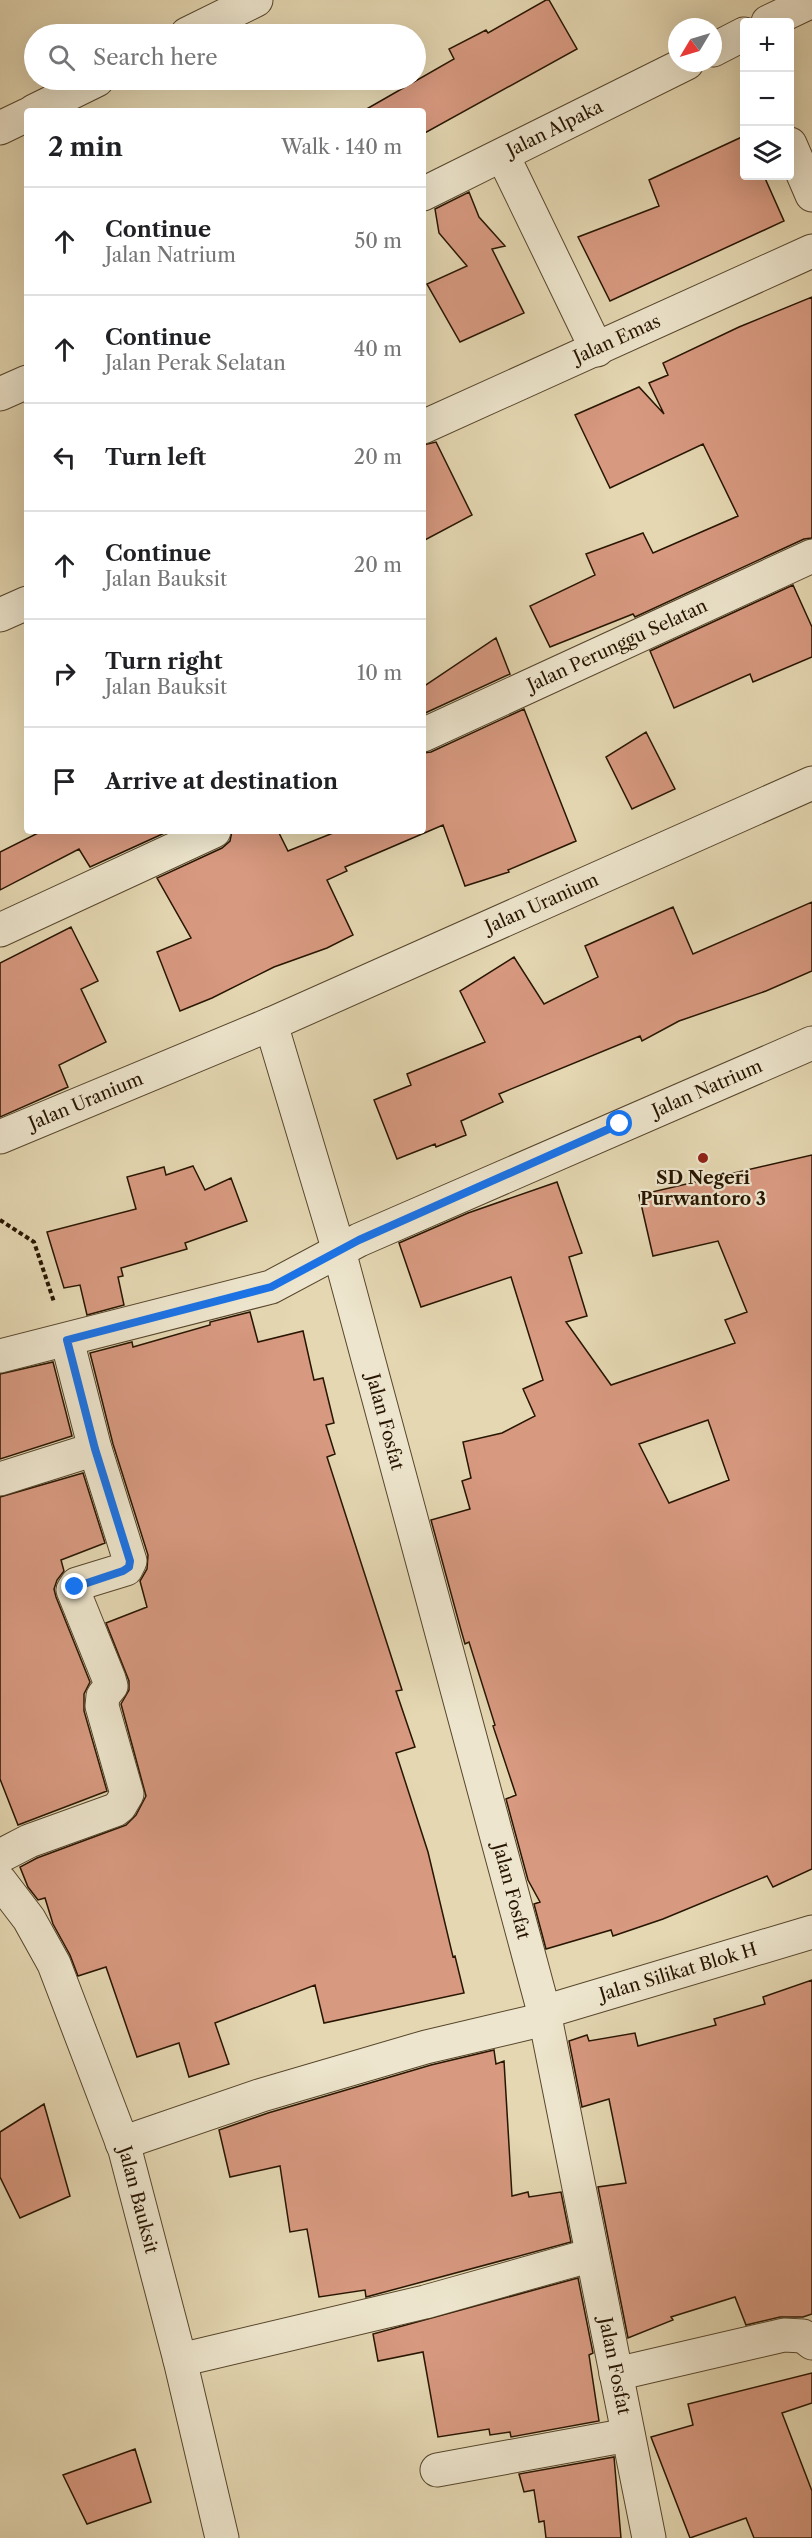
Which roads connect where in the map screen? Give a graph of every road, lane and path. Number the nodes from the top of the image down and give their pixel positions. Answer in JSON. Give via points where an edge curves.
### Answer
{"nodes":[{"id":1,"x":256,"y":0,"type":"edge"},
{"id":2,"x":812,"y":1,"type":"edge"},
{"id":3,"x":779,"y":18,"type":"edge"},
{"id":4,"x":207,"y":24,"type":"edge"},
{"id":5,"x":669,"y":72,"type":"edge"},
{"id":6,"x":77,"y":90,"type":"edge"},
{"id":7,"x":40,"y":108,"type":"edge"},
{"id":8,"x":24,"y":116,"type":"edge"},
{"id":9,"x":0,"y":128,"type":"edge"},
{"id":10,"x":794,"y":155,"type":"edge"},
{"id":11,"x":503,"y":156,"type":"junction"},
{"id":12,"x":426,"y":193,"type":"edge"},
{"id":13,"x":812,"y":195,"type":"edge"},
{"id":14,"x":812,"y":251,"type":"edge"},
{"id":15,"x":597,"y":350,"type":"junction"},
{"id":16,"x":24,"y":383,"type":"edge"},
{"id":17,"x":0,"y":394,"type":"edge"},
{"id":18,"x":426,"y":426,"type":"edge"},
{"id":19,"x":812,"y":556,"type":"edge"},
{"id":20,"x":24,"y":604,"type":"edge"},
{"id":21,"x":0,"y":615,"type":"edge"},
{"id":22,"x":426,"y":734,"type":"edge"},
{"id":23,"x":812,"y":783,"type":"edge"},
{"id":24,"x":208,"y":834,"type":"edge"},
{"id":25,"x":0,"y":930,"type":"edge"},
{"id":26,"x":271,"y":1024,"type":"junction"},
{"id":27,"x":812,"y":1043,"type":"edge"},
{"id":28,"x":0,"y":1137,"type":"edge"},
{"id":29,"x":0,"y":1220,"type":"edge"},
{"id":30,"x":339,"y":1251,"type":"junction"},
{"id":31,"x":67,"y":1340,"type":"junction"},
{"id":32,"x":0,"y":1356,"type":"edge"},
{"id":33,"x":95,"y":1449,"type":"junction"},
{"id":34,"x":0,"y":1479,"type":"edge"},
{"id":35,"x":0,"y":1856,"type":"edge"},
{"id":36,"x":0,"y":1881,"type":"edge"},
{"id":37,"x":812,"y":1932,"type":"edge"},
{"id":38,"x":545,"y":2015,"type":"junction"},
{"id":39,"x":122,"y":2143,"type":"junction"},
{"id":40,"x":592,"y":2255,"type":"junction"},
{"id":41,"x":812,"y":2343,"type":"edge"},
{"id":42,"x":180,"y":2360,"type":"junction"},
{"id":43,"x":616,"y":2374,"type":"junction"},
{"id":44,"x":628,"y":2435,"type":"junction"},
{"id":45,"x":437,"y":2470,"type":"dead end"},
{"id":46,"x":222,"y":2538,"type":"edge"},
{"id":47,"x":650,"y":2538,"type":"edge"}],
"edges":[{"from":1,"to":4,"type":"street"},
{"from":2,"to":3,"type":"street"},
{"from":5,"to":11,"type":"street","name":"Jalan Alpaka"},
{"from":6,"to":7,"type":"street"},
{"from":8,"to":9,"type":"street"},
{"from":10,"to":13,"type":"street"},
{"from":11,"to":12,"type":"street","name":"Jalan Alpaka"},
{"from":11,"to":15,"type":"street"},
{"from":14,"to":15,"type":"street","name":"Jalan Emas"},
{"from":15,"to":18,"type":"street","name":"Jalan Emas"},
{"from":16,"to":17,"type":"street"},
{"from":19,"to":22,"type":"street","name":"Jalan Perunggu Selatan"},
{"from":20,"to":21,"type":"street"},
{"from":23,"to":26,"type":"street","name":"Jalan Uranium"},
{"from":24,"to":25,"type":"street"},
{"from":26,"to":28,"type":"street","name":"Jalan Uranium"},
{"from":26,"to":30,"type":"street"},
{"from":27,"to":30,"type":"street","name":"Jalan Natrium","via":[[620,1124]]},
{"from":29,"to":31,"type":"path","via":[[34,1242]]},
{"from":30,"to":31,"type":"street","name":"Jalan Natrium","via":[[271,1287]]},
{"from":30,"to":38,"type":"street","name":"Jalan Fosfat"},
{"from":31,"to":32,"type":"street","name":"Jalan Natrium"},
{"from":31,"to":33,"type":"street"},
{"from":33,"to":34,"type":"street"},
{"from":33,"to":35,"type":"street","via":[[130,1561],[123,1571],[77,1584],[73,1590],[111,1686],[103,1696],[102,1706],[127,1794],[115,1810],[29,1841]]},
{"from":36,"to":39,"type":"street","name":"Jalan Bauksit","via":[[54,1964]]},
{"from":37,"to":38,"type":"street","name":"Jalan Silikat Blok H"},
{"from":38,"to":39,"type":"street","name":"Jalan Silikat Blok H","via":[[262,2095]]},
{"from":38,"to":40,"type":"street","name":"Jalan Fosfat"},
{"from":39,"to":42,"type":"street","name":"Jalan Bauksit"},
{"from":40,"to":42,"type":"street","via":[[425,2302]]},
{"from":40,"to":43,"type":"street","name":"Jalan Fosfat"},
{"from":41,"to":43,"type":"street","via":[[803,2336],[784,2335]]},
{"from":42,"to":46,"type":"street","name":"Jalan Bauksit"},
{"from":43,"to":44,"type":"street","name":"Jalan Fosfat"},
{"from":44,"to":45,"type":"street"},
{"from":44,"to":47,"type":"street","name":"Jalan Fosfat"}]}
